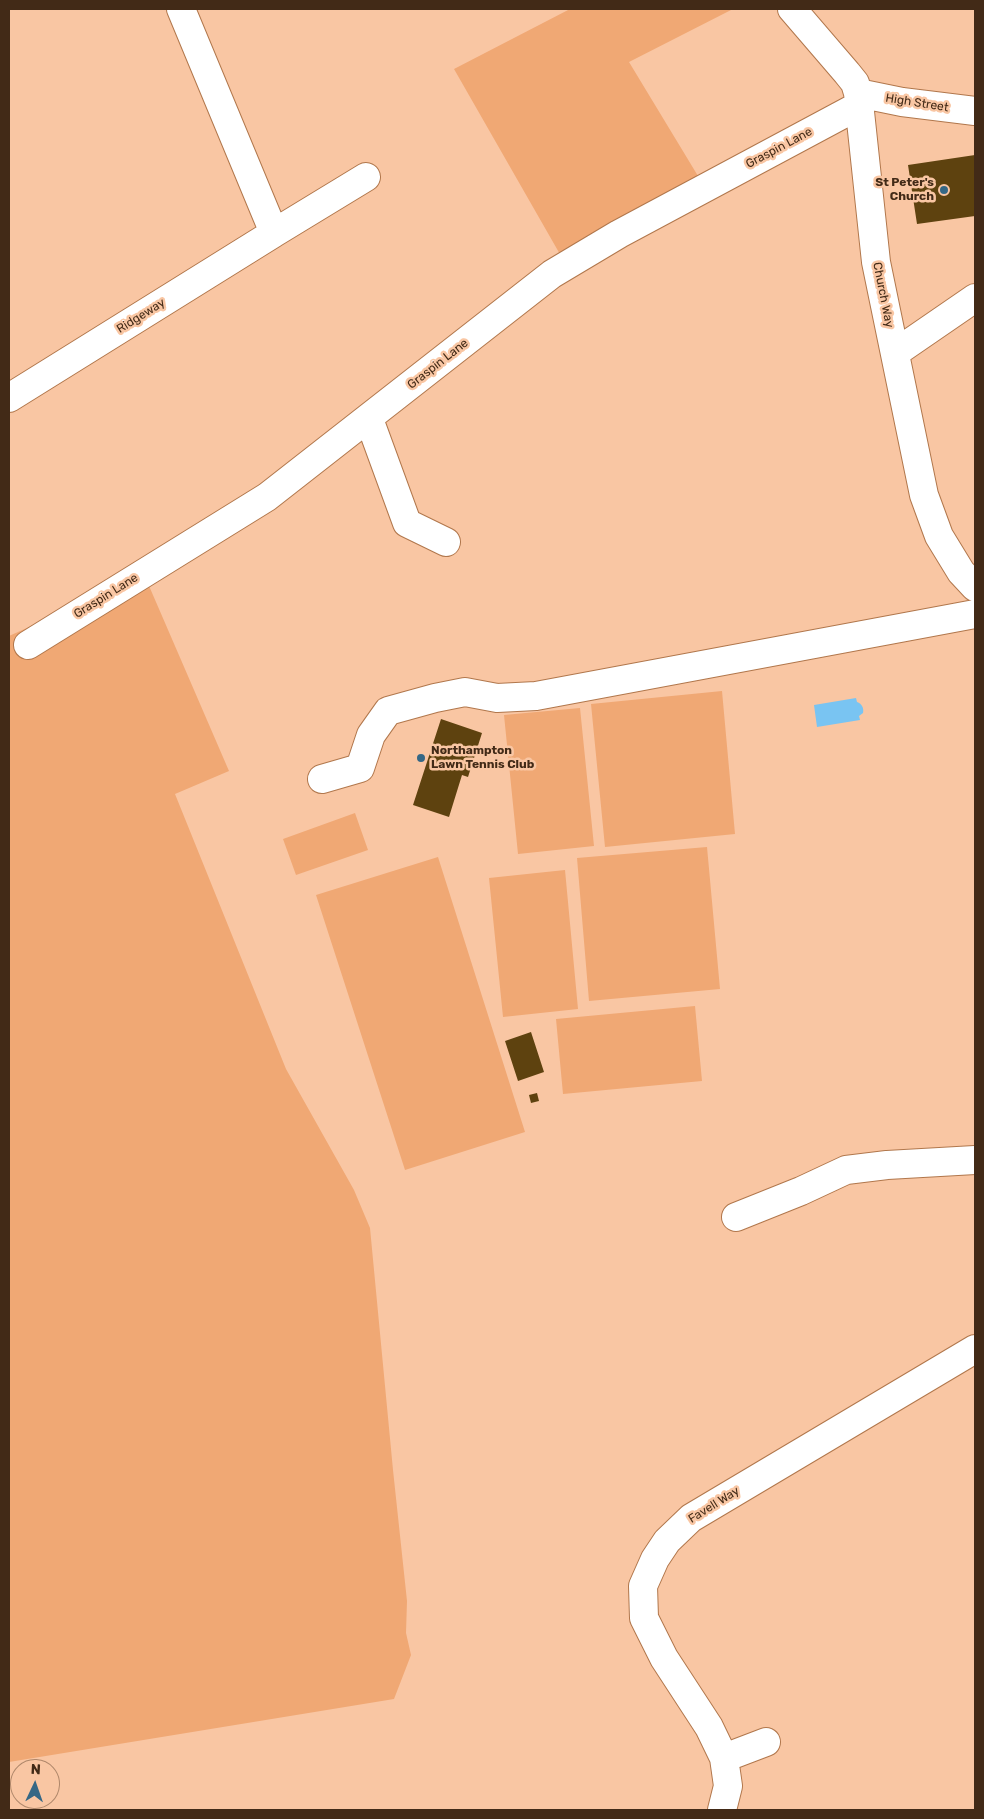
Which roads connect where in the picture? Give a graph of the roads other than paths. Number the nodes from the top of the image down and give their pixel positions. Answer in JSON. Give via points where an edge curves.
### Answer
{"nodes":[{"id":1,"x":180,"y":9,"type":"edge"},
{"id":2,"x":792,"y":9,"type":"edge"},
{"id":3,"x":859,"y":99,"type":"junction"},
{"id":4,"x":975,"y":111,"type":"edge"},
{"id":5,"x":366,"y":177,"type":"dead end"},
{"id":6,"x":274,"y":233,"type":"junction"},
{"id":7,"x":975,"y":298,"type":"edge"},
{"id":8,"x":895,"y":354,"type":"junction"},
{"id":9,"x":9,"y":398,"type":"edge"},
{"id":10,"x":369,"y":418,"type":"junction"},
{"id":11,"x":446,"y":542,"type":"dead end"},
{"id":12,"x":975,"y":588,"type":"edge"},
{"id":13,"x":975,"y":614,"type":"edge"},
{"id":14,"x":28,"y":645,"type":"dead end"},
{"id":15,"x":322,"y":779,"type":"dead end"},
{"id":16,"x":975,"y":1160,"type":"edge"},
{"id":17,"x":736,"y":1218,"type":"dead end"},
{"id":18,"x":975,"y":1349,"type":"edge"},
{"id":19,"x":766,"y":1742,"type":"dead end"},
{"id":20,"x":724,"y":1758,"type":"junction"},
{"id":21,"x":722,"y":1810,"type":"edge"}],
"edges":[{"from":1,"to":6,"type":"street"},
{"from":2,"to":3,"type":"street","name":"Church Way","via":[[848,72]]},
{"from":3,"to":4,"type":"street","name":"High Street"},
{"from":3,"to":8,"type":"street","name":"Church Way","via":[[876,262]]},
{"from":3,"to":10,"type":"street","name":"Graspin Lane","via":[[552,274]]},
{"from":5,"to":6,"type":"street","name":"Ridgeway"},
{"from":6,"to":9,"type":"street","name":"Ridgeway"},
{"from":7,"to":8,"type":"street"},
{"from":8,"to":12,"type":"street","name":"Church Way","via":[[924,495],[939,536]]},
{"from":10,"to":11,"type":"street","via":[[407,522]]},
{"from":10,"to":14,"type":"street","name":"Graspin Lane","via":[[267,497]]},
{"from":13,"to":15,"type":"street","via":[[536,696],[497,698],[465,692],[435,698],[388,711],[371,735],[360,768]]},
{"from":16,"to":17,"type":"street","via":[[846,1170]]},
{"from":18,"to":20,"type":"street","name":"Favell Way","via":[[691,1518],[667,1541],[655,1559],[643,1586],[644,1618]]},
{"from":19,"to":20,"type":"street"},
{"from":20,"to":21,"type":"street","name":"Favell Way","via":[[728,1786]]}]}
